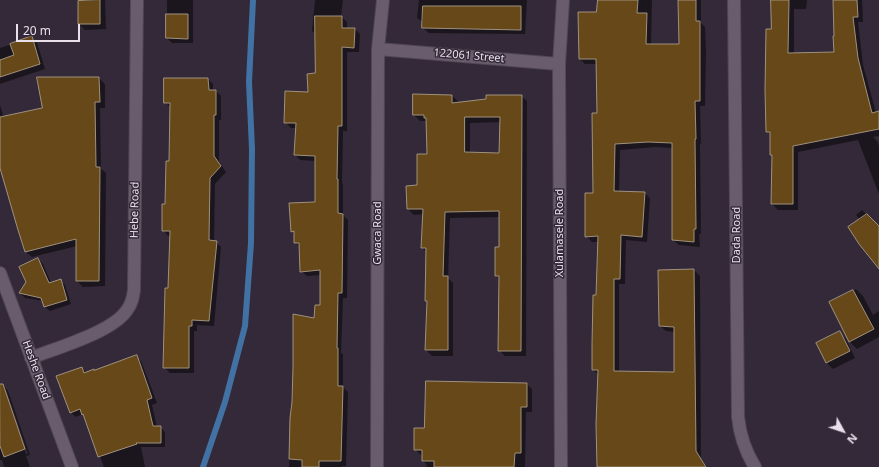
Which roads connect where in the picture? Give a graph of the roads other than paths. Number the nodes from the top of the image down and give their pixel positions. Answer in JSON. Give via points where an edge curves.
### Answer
{"nodes":[{"id":1,"x":137,"y":0,"type":"edge"},
{"id":2,"x":383,"y":0,"type":"edge"},
{"id":3,"x":563,"y":0,"type":"edge"},
{"id":4,"x":734,"y":0,"type":"edge"},
{"id":5,"x":378,"y":49,"type":"junction"},
{"id":6,"x":559,"y":64,"type":"junction"},
{"id":7,"x":0,"y":273,"type":"edge"},
{"id":8,"x":31,"y":358,"type":"junction"},
{"id":9,"x":72,"y":467,"type":"edge"},
{"id":10,"x":376,"y":467,"type":"edge"},
{"id":11,"x":561,"y":467,"type":"edge"},
{"id":12,"x":755,"y":467,"type":"edge"}],
"edges":[{"from":1,"to":8,"type":"street","name":"Hebe Road","via":[[132,300],[128,310],[106,328]]},
{"from":2,"to":5,"type":"street","name":"Gwaca Road"},
{"from":3,"to":6,"type":"street","name":"Xulamasele Road"},
{"from":4,"to":12,"type":"street","name":"Dada Road","via":[[738,418],[740,435]]},
{"from":5,"to":6,"type":"street","name":"122061 Street"},
{"from":5,"to":10,"type":"street","name":"Gwaca Road"},
{"from":6,"to":11,"type":"street","name":"Xulamasele Road"},
{"from":7,"to":8,"type":"street","name":"Heshe Road"},
{"from":8,"to":9,"type":"street","name":"Heshe Road"}]}
